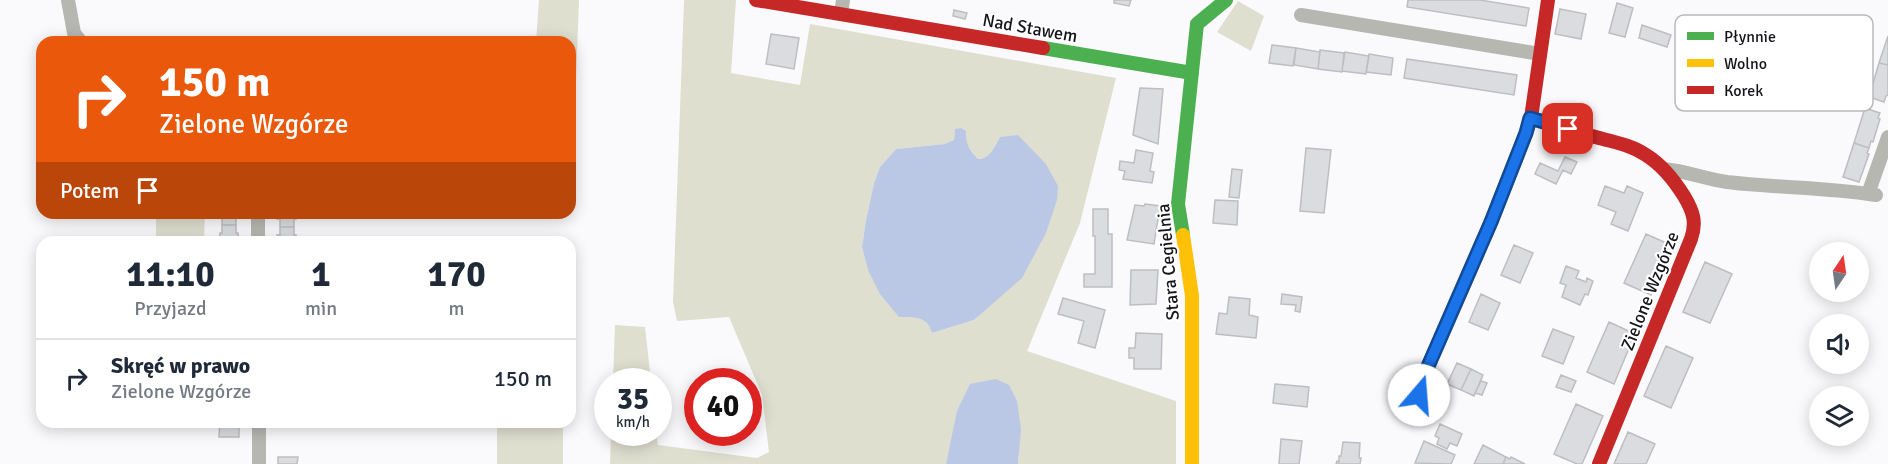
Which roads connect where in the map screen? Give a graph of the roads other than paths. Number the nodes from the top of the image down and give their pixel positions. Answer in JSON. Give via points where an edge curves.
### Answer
{"nodes":[{"id":1,"x":68,"y":0,"type":"edge"},
{"id":2,"x":756,"y":0,"type":"edge"},
{"id":3,"x":1226,"y":0,"type":"edge"},
{"id":4,"x":1548,"y":0,"type":"edge"},
{"id":5,"x":842,"y":7,"type":"edge"},
{"id":6,"x":1301,"y":15,"type":"dead end"},
{"id":7,"x":76,"y":36,"type":"edge"},
{"id":8,"x":1540,"y":54,"type":"junction"},
{"id":9,"x":1192,"y":73,"type":"junction"},
{"id":10,"x":1530,"y":118,"type":"junction"},
{"id":11,"x":1888,"y":137,"type":"edge"},
{"id":12,"x":1664,"y":169,"type":"junction"},
{"id":13,"x":258,"y":219,"type":"edge"},
{"id":14,"x":258,"y":236,"type":"edge"},
{"id":15,"x":1419,"y":395,"type":"dead end"},
{"id":16,"x":259,"y":428,"type":"edge"},
{"id":17,"x":259,"y":464,"type":"edge"},
{"id":18,"x":1191,"y":464,"type":"edge"},
{"id":19,"x":1599,"y":464,"type":"edge"}],
"edges":[{"from":1,"to":7,"type":"street"},
{"from":2,"to":5,"type":"street","name":"Nad Stawem"},
{"from":3,"to":9,"type":"street","name":"Stara Cegielnia","via":[[1197,24]]},
{"from":4,"to":8,"type":"street"},
{"from":5,"to":9,"type":"street","name":"Nad Stawem"},
{"from":6,"to":8,"type":"street"},
{"from":8,"to":10,"type":"street"},
{"from":9,"to":18,"type":"street","name":"Stara Cegielnia","via":[[1179,204],[1192,296]]},
{"from":10,"to":12,"type":"street","name":"Zielone Wzgórze","via":[[1624,145]]},
{"from":10,"to":15,"type":"street"},
{"from":11,"to":12,"type":"street","via":[[1872,194],[1725,182]]},
{"from":12,"to":19,"type":"street","name":"Zielone Wzgórze","via":[[1692,209],[1695,228]]},
{"from":13,"to":14,"type":"street"},
{"from":16,"to":17,"type":"street"}]}
